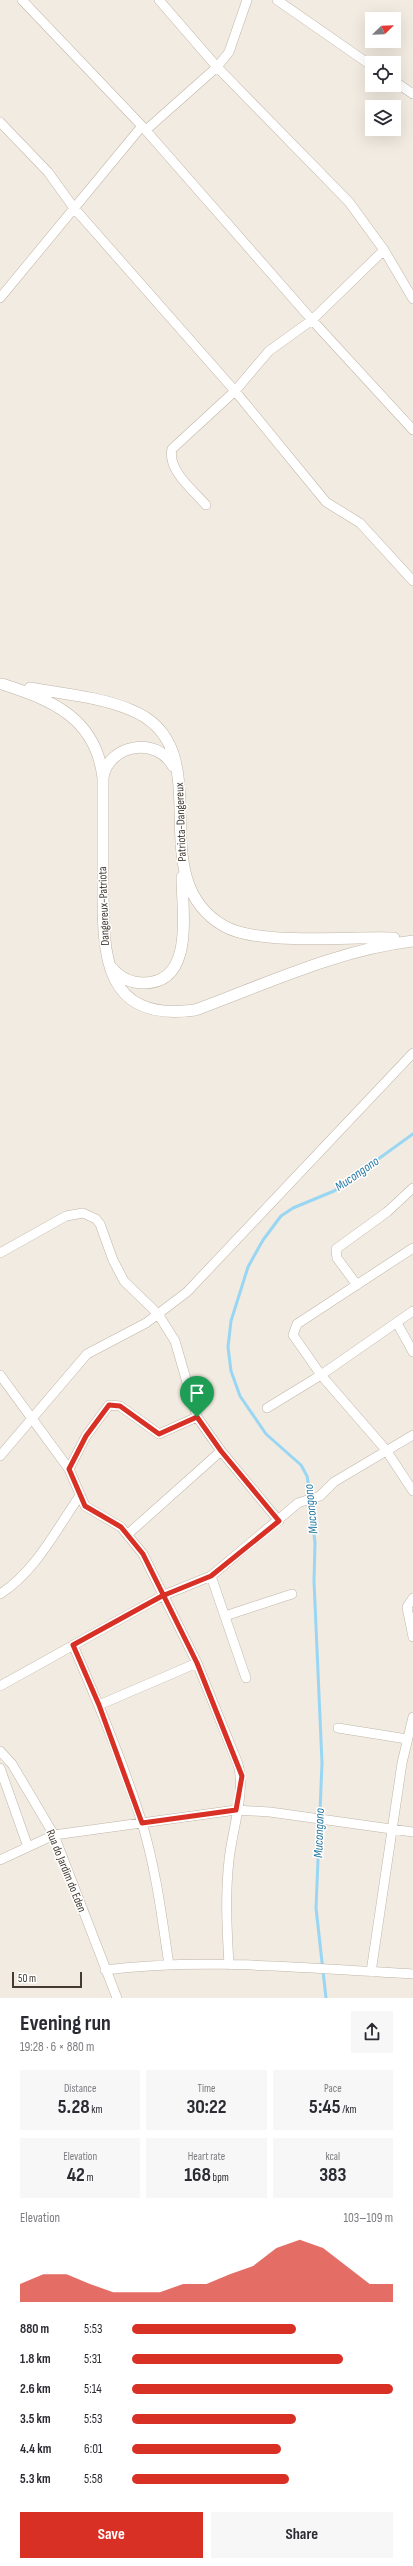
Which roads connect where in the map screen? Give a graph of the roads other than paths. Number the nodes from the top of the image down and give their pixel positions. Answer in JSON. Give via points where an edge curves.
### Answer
{"nodes":[{"id":1,"x":22,"y":0,"type":"edge"},
{"id":2,"x":159,"y":0,"type":"edge"},
{"id":3,"x":247,"y":0,"type":"edge"},
{"id":4,"x":278,"y":0,"type":"edge"},
{"id":5,"x":365,"y":61,"type":"edge"},
{"id":6,"x":217,"y":67,"type":"junction"},
{"id":7,"x":401,"y":86,"type":"edge"},
{"id":8,"x":413,"y":94,"type":"edge"},
{"id":9,"x":0,"y":122,"type":"edge"},
{"id":10,"x":144,"y":128,"type":"junction"},
{"id":11,"x":74,"y":208,"type":"junction"},
{"id":12,"x":384,"y":250,"type":"junction"},
{"id":13,"x":0,"y":298,"type":"edge"},
{"id":14,"x":413,"y":299,"type":"edge"},
{"id":15,"x":312,"y":320,"type":"junction"},
{"id":16,"x":235,"y":391,"type":"junction"},
{"id":17,"x":413,"y":430,"type":"edge"},
{"id":18,"x":206,"y":505,"type":"dead end"},
{"id":19,"x":413,"y":581,"type":"edge"},
{"id":20,"x":1,"y":683,"type":"edge"},
{"id":21,"x":179,"y":775,"type":"junction"},
{"id":22,"x":103,"y":778,"type":"junction"},
{"id":23,"x":182,"y":865,"type":"junction"},
{"id":24,"x":413,"y":940,"type":"edge"},
{"id":25,"x":107,"y":961,"type":"junction"},
{"id":26,"x":413,"y":1053,"type":"edge"},
{"id":27,"x":413,"y":1188,"type":"edge"},
{"id":28,"x":413,"y":1248,"type":"edge"},
{"id":29,"x":0,"y":1253,"type":"edge"},
{"id":30,"x":357,"y":1285,"type":"junction"},
{"id":31,"x":413,"y":1311,"type":"edge"},
{"id":32,"x":158,"y":1314,"type":"junction"},
{"id":33,"x":397,"y":1323,"type":"junction"},
{"id":34,"x":413,"y":1352,"type":"edge"},
{"id":35,"x":0,"y":1375,"type":"edge"},
{"id":36,"x":321,"y":1375,"type":"junction"},
{"id":37,"x":267,"y":1408,"type":"dead end"},
{"id":38,"x":197,"y":1417,"type":"junction"},
{"id":39,"x":33,"y":1420,"type":"junction"},
{"id":40,"x":413,"y":1435,"type":"edge"},
{"id":41,"x":386,"y":1450,"type":"junction"},
{"id":42,"x":221,"y":1451,"type":"junction"},
{"id":43,"x":0,"y":1456,"type":"edge"},
{"id":44,"x":69,"y":1469,"type":"junction"},
{"id":45,"x":413,"y":1491,"type":"edge"},
{"id":46,"x":79,"y":1497,"type":"junction"},
{"id":47,"x":279,"y":1521,"type":"junction"},
{"id":48,"x":128,"y":1534,"type":"junction"},
{"id":49,"x":211,"y":1576,"type":"junction"},
{"id":50,"x":0,"y":1594,"type":"edge"},
{"id":51,"x":292,"y":1594,"type":"dead end"},
{"id":52,"x":162,"y":1596,"type":"junction"},
{"id":53,"x":413,"y":1598,"type":"edge"},
{"id":54,"x":225,"y":1616,"type":"junction"},
{"id":55,"x":413,"y":1637,"type":"edge"},
{"id":56,"x":73,"y":1645,"type":"junction"},
{"id":57,"x":197,"y":1663,"type":"junction"},
{"id":58,"x":246,"y":1678,"type":"dead end"},
{"id":59,"x":0,"y":1686,"type":"edge"},
{"id":60,"x":99,"y":1705,"type":"junction"},
{"id":61,"x":413,"y":1717,"type":"edge"},
{"id":62,"x":338,"y":1728,"type":"dead end"},
{"id":63,"x":407,"y":1739,"type":"junction"},
{"id":64,"x":0,"y":1751,"type":"edge"},
{"id":65,"x":0,"y":1768,"type":"edge"},
{"id":66,"x":236,"y":1810,"type":"junction"},
{"id":67,"x":142,"y":1823,"type":"junction"},
{"id":68,"x":392,"y":1828,"type":"junction"},
{"id":69,"x":413,"y":1832,"type":"edge"},
{"id":70,"x":54,"y":1835,"type":"junction"},
{"id":71,"x":28,"y":1848,"type":"junction"},
{"id":72,"x":0,"y":1860,"type":"edge"},
{"id":73,"x":169,"y":1965,"type":"junction"},
{"id":74,"x":229,"y":1965,"type":"junction"},
{"id":75,"x":105,"y":1970,"type":"junction"},
{"id":76,"x":371,"y":1972,"type":"junction"},
{"id":77,"x":413,"y":1974,"type":"edge"},
{"id":78,"x":117,"y":1998,"type":"edge"}],
"edges":[{"from":1,"to":10,"type":"street"},
{"from":2,"to":6,"type":"street"},
{"from":3,"to":6,"type":"street","via":[[229,52]]},
{"from":4,"to":5,"type":"street"},
{"from":6,"to":10,"type":"street"},
{"from":6,"to":12,"type":"street","via":[[349,202]]},
{"from":7,"to":8,"type":"street"},
{"from":9,"to":11,"type":"street","via":[[48,172]]},
{"from":10,"to":11,"type":"street"},
{"from":10,"to":15,"type":"street"},
{"from":11,"to":13,"type":"street"},
{"from":11,"to":16,"type":"street"},
{"from":12,"to":14,"type":"street"},
{"from":12,"to":15,"type":"street"},
{"from":15,"to":16,"type":"street","via":[[269,351]]},
{"from":15,"to":17,"type":"street"},
{"from":16,"to":18,"type":"street","via":[[172,449],[170,456],[172,466]]},
{"from":16,"to":19,"type":"street","via":[[326,502],[360,523]]},
{"from":20,"to":21,"type":"street","name":"Patriota-Dangereux","via":[[97,700],[132,710],[146,718],[164,736]]},
{"from":20,"to":22,"type":"street","name":"Dangereux-Patriota","via":[[36,695],[69,713],[85,730],[98,753]]},
{"from":21,"to":22,"type":"street","via":[[169,758],[159,750],[136,747],[112,760]]},
{"from":21,"to":23,"type":"street","name":"Patriota-Dangereux"},
{"from":22,"to":25,"type":"street","name":"Dangereux-Patriota","via":[[103,929]]},
{"from":23,"to":24,"type":"street","name":"Patriota-Dangereux","via":[[196,902],[224,926],[254,937]]},
{"from":23,"to":25,"type":"street","via":[[183,940],[180,960],[173,971],[162,979],[150,983],[137,983],[116,973]]},
{"from":24,"to":25,"type":"street","name":"Dangereux-Patriota","via":[[381,945],[336,958],[195,1010],[173,1013],[153,1010],[135,1002],[119,986],[111,974]]},
{"from":26,"to":32,"type":"street","via":[[187,1292]]},
{"from":27,"to":30,"type":"street","via":[[387,1212],[336,1249],[337,1258]]},
{"from":28,"to":30,"type":"street"},
{"from":29,"to":32,"type":"street","via":[[66,1216],[83,1213],[100,1224],[124,1281]]},
{"from":30,"to":36,"type":"street","via":[[297,1324],[294,1330],[302,1350]]},
{"from":31,"to":33,"type":"street"},
{"from":32,"to":38,"type":"street","via":[[175,1341]]},
{"from":32,"to":39,"type":"street","via":[[87,1354]]},
{"from":33,"to":34,"type":"street"},
{"from":33,"to":36,"type":"street"},
{"from":35,"to":39,"type":"street"},
{"from":36,"to":37,"type":"street"},
{"from":36,"to":41,"type":"street"},
{"from":38,"to":42,"type":"street"},
{"from":38,"to":44,"type":"street","via":[[159,1434],[120,1406],[109,1405],[86,1436]]},
{"from":39,"to":43,"type":"street"},
{"from":39,"to":44,"type":"street"},
{"from":40,"to":41,"type":"street"},
{"from":41,"to":45,"type":"street"},
{"from":41,"to":47,"type":"street","via":[[334,1482],[320,1496],[298,1503]]},
{"from":42,"to":47,"type":"street"},
{"from":42,"to":48,"type":"street"},
{"from":44,"to":46,"type":"street"},
{"from":46,"to":48,"type":"street","via":[[85,1506],[114,1521]]},
{"from":46,"to":50,"type":"street","via":[[34,1561],[11,1588]]},
{"from":47,"to":49,"type":"street"},
{"from":48,"to":52,"type":"street","via":[[143,1554]]},
{"from":49,"to":52,"type":"street"},
{"from":49,"to":54,"type":"street"},
{"from":51,"to":54,"type":"street"},
{"from":52,"to":56,"type":"street"},
{"from":52,"to":57,"type":"street"},
{"from":53,"to":55,"type":"street","via":[[407,1607]]},
{"from":54,"to":58,"type":"street"},
{"from":56,"to":59,"type":"street"},
{"from":56,"to":60,"type":"street"},
{"from":57,"to":60,"type":"street"},
{"from":57,"to":66,"type":"street","via":[[242,1776]]},
{"from":60,"to":67,"type":"street"},
{"from":61,"to":63,"type":"street"},
{"from":62,"to":63,"type":"street"},
{"from":63,"to":68,"type":"street"},
{"from":64,"to":70,"type":"street","name":"Rua do Jardim do Eden","via":[[12,1764]]},
{"from":65,"to":71,"type":"street"},
{"from":66,"to":67,"type":"street"},
{"from":66,"to":68,"type":"street"},
{"from":66,"to":74,"type":"street","via":[[226,1891]]},
{"from":67,"to":70,"type":"street"},
{"from":67,"to":73,"type":"street","via":[[155,1876]]},
{"from":68,"to":69,"type":"street"},
{"from":68,"to":76,"type":"street"},
{"from":70,"to":71,"type":"street"},
{"from":70,"to":75,"type":"street","name":"Rua do Jardim do Eden"},
{"from":71,"to":72,"type":"street"},
{"from":73,"to":74,"type":"street"},
{"from":73,"to":75,"type":"street"},
{"from":74,"to":76,"type":"street"},
{"from":75,"to":78,"type":"street","name":"Rua do Jardim do Eden"},
{"from":76,"to":77,"type":"street"}]}
